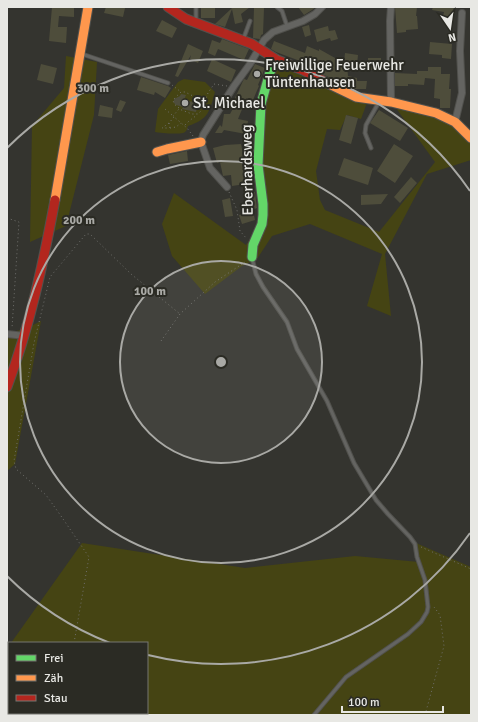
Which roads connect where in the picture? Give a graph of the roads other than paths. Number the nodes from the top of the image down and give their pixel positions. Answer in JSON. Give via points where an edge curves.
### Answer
{"nodes":[{"id":1,"x":88,"y":7,"type":"edge"},
{"id":2,"x":168,"y":7,"type":"edge"},
{"id":3,"x":196,"y":7,"type":"edge"},
{"id":4,"x":277,"y":7,"type":"edge"},
{"id":5,"x":322,"y":7,"type":"edge"},
{"id":6,"x":392,"y":7,"type":"edge"},
{"id":7,"x":462,"y":13,"type":"dead end"},
{"id":8,"x":250,"y":21,"type":"dead end"},
{"id":9,"x":196,"y":22,"type":"junction"},
{"id":10,"x":287,"y":26,"type":"junction"},
{"id":11,"x":242,"y":40,"type":"junction"},
{"id":12,"x":259,"y":48,"type":"junction"},
{"id":13,"x":80,"y":54,"type":"junction"},
{"id":14,"x":277,"y":60,"type":"junction"},
{"id":15,"x":168,"y":83,"type":"road end"},
{"id":16,"x":380,"y":100,"type":"junction"},
{"id":17,"x":391,"y":102,"type":"junction"},
{"id":18,"x":455,"y":122,"type":"junction"},
{"id":19,"x":471,"y":138,"type":"edge"},
{"id":20,"x":198,"y":140,"type":"junction"},
{"id":21,"x":371,"y":148,"type":"dead end"},
{"id":22,"x":157,"y":152,"type":"dead end"},
{"id":23,"x":227,"y":187,"type":"road end"},
{"id":24,"x":252,"y":257,"type":"joint"},
{"id":25,"x":9,"y":334,"type":"edge"},
{"id":26,"x":25,"y":336,"type":"junction"},
{"id":27,"x":7,"y":387,"type":"edge"},
{"id":28,"x":314,"y":715,"type":"edge"}],
"edges":[{"from":1,"to":13,"type":"street"},
{"from":2,"to":9,"type":"street"},
{"from":3,"to":9,"type":"lane"},
{"from":4,"to":10,"type":"lane","via":[[282,11]]},
{"from":5,"to":10,"type":"street","via":[[304,21]]},
{"from":6,"to":17,"type":"street"},
{"from":7,"to":18,"type":"street","via":[[462,93]]},
{"from":8,"to":11,"type":"lane"},
{"from":9,"to":11,"type":"street"},
{"from":10,"to":12,"type":"street","via":[[273,32]]},
{"from":11,"to":12,"type":"street"},
{"from":12,"to":14,"type":"street"},
{"from":12,"to":20,"type":"street"},
{"from":13,"to":15,"type":"lane"},
{"from":13,"to":26,"type":"street","via":[[41,273]]},
{"from":14,"to":16,"type":"street","via":[[356,97]]},
{"from":14,"to":24,"type":"street","name":"Eberhardsweg","via":[[270,72],[261,104],[258,165],[263,215],[253,245]]},
{"from":16,"to":17,"type":"street"},
{"from":16,"to":21,"type":"lane","via":[[366,125],[365,133]]},
{"from":17,"to":18,"type":"street","via":[[436,113]]},
{"from":18,"to":19,"type":"street"},
{"from":20,"to":22,"type":"street"},
{"from":20,"to":23,"type":"street","via":[[210,168]]},
{"from":24,"to":28,"type":"lane","via":[[256,274],[287,322],[297,349],[327,401],[354,463],[376,500],[415,544],[425,580],[428,607],[421,622],[346,677]]},
{"from":25,"to":26,"type":"street"},
{"from":26,"to":27,"type":"street"}]}
